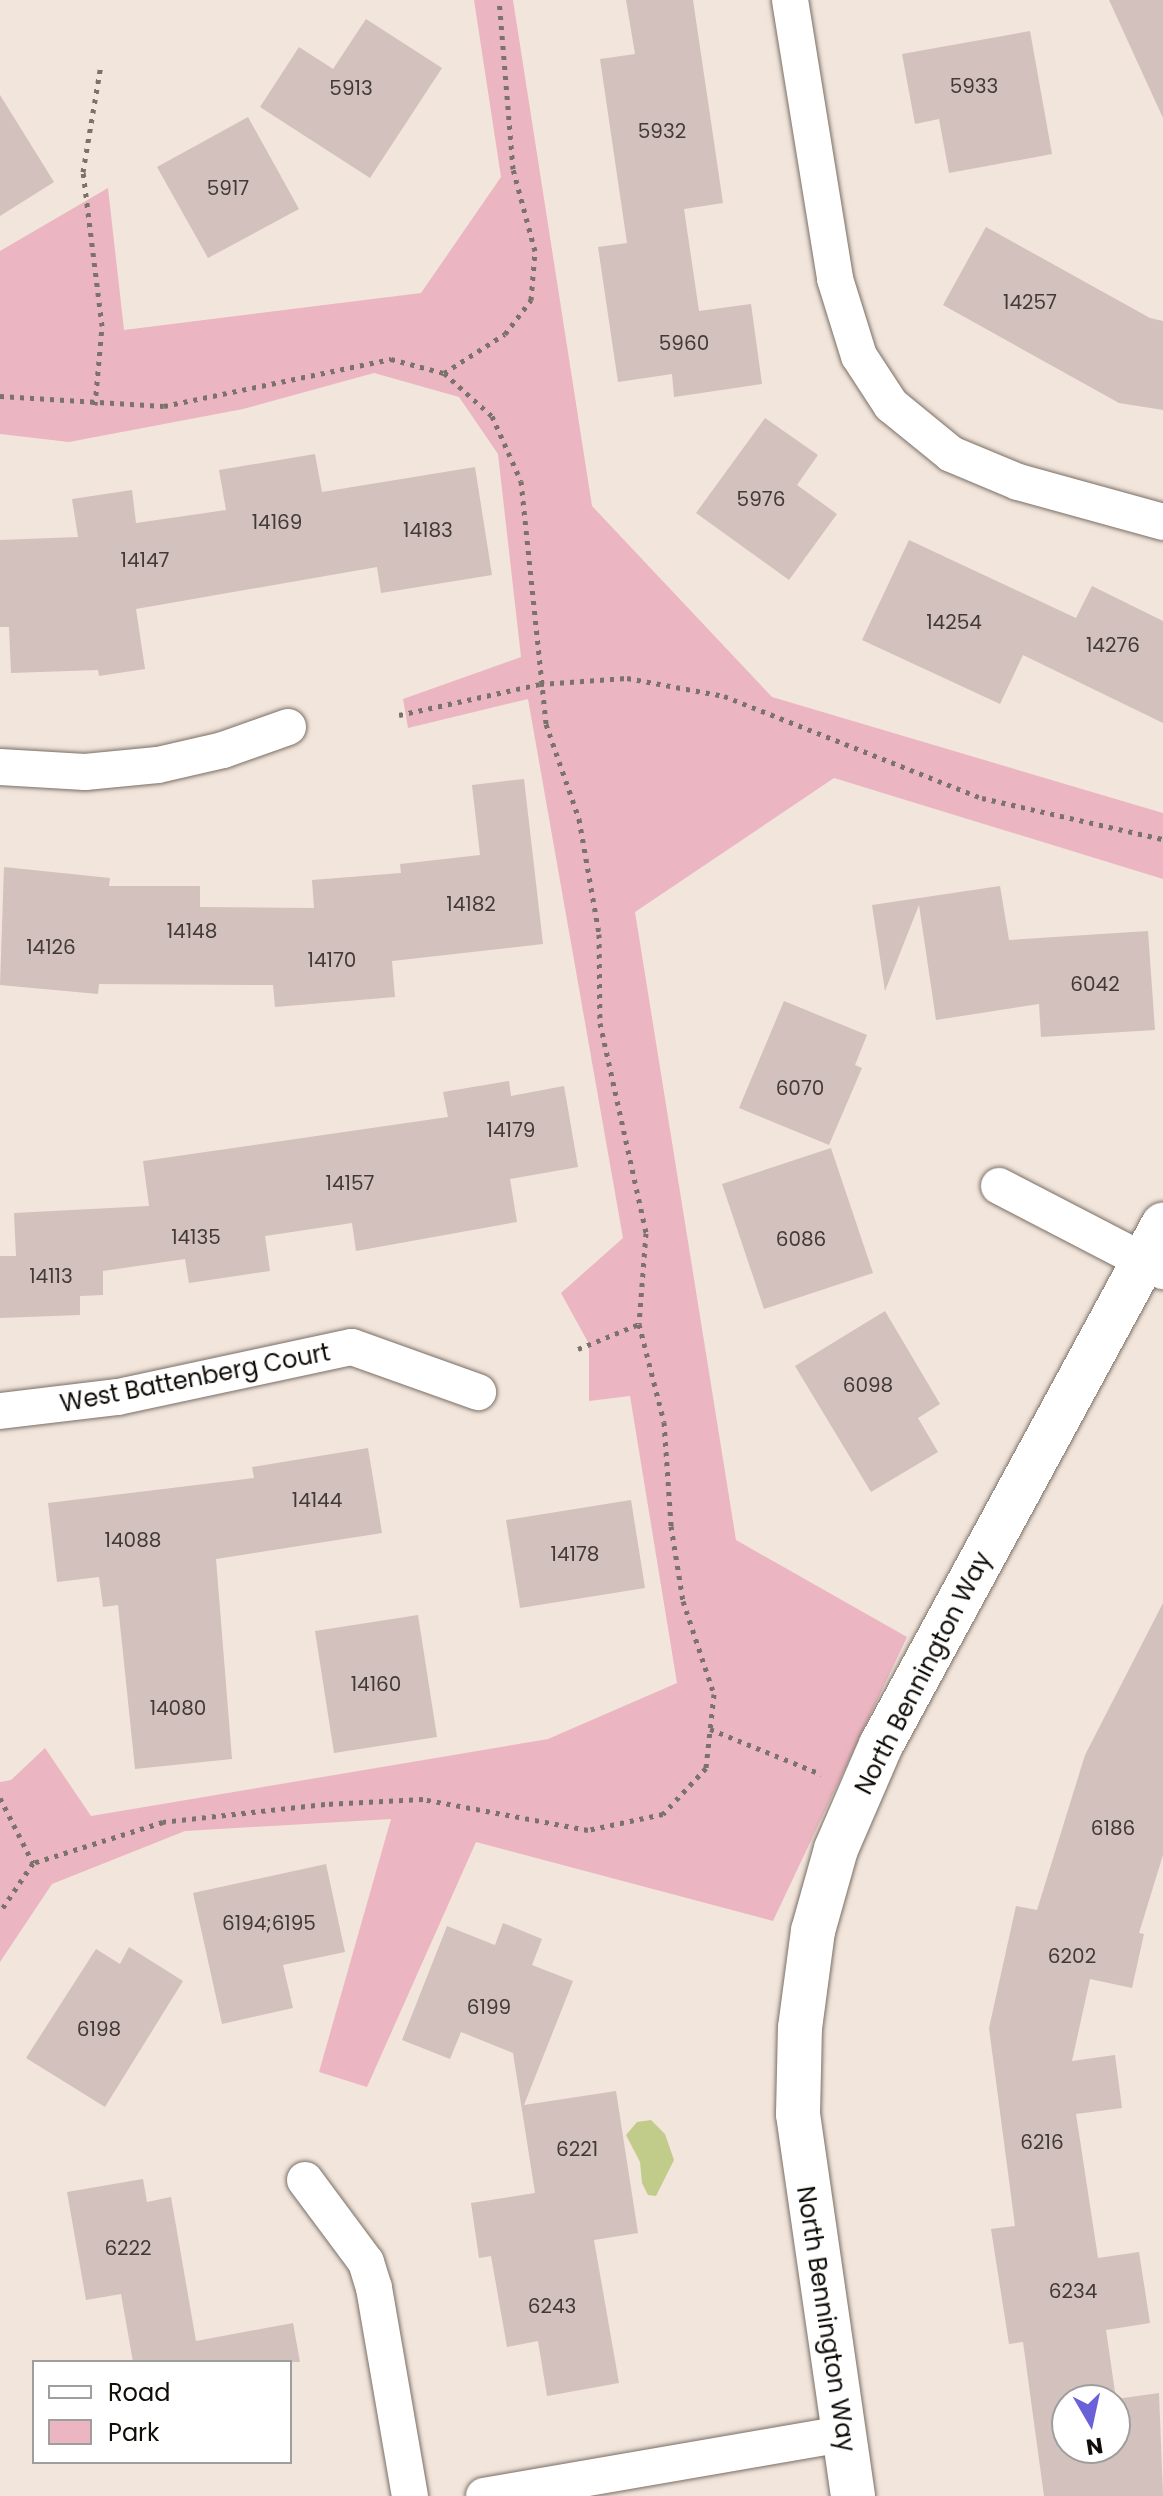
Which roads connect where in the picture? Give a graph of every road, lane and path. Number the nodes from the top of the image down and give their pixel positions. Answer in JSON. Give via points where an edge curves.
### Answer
{"nodes":[{"id":1,"x":499,"y":0,"type":"edge"},
{"id":2,"x":790,"y":0,"type":"edge"},
{"id":3,"x":101,"y":64,"type":"dead end"},
{"id":4,"x":444,"y":373,"type":"junction"},
{"id":5,"x":0,"y":396,"type":"edge"},
{"id":6,"x":95,"y":405,"type":"junction"},
{"id":7,"x":1163,"y":522,"type":"edge"},
{"id":8,"x":540,"y":684,"type":"junction"},
{"id":9,"x":399,"y":715,"type":"dead end"},
{"id":10,"x":288,"y":727,"type":"dead end"},
{"id":11,"x":0,"y":767,"type":"edge"},
{"id":12,"x":1163,"y":839,"type":"edge"},
{"id":13,"x":999,"y":1186,"type":"dead end"},
{"id":14,"x":1157,"y":1252,"type":"edge"},
{"id":15,"x":639,"y":1324,"type":"junction"},
{"id":16,"x":578,"y":1349,"type":"dead end"},
{"id":17,"x":478,"y":1392,"type":"dead end"},
{"id":18,"x":0,"y":1411,"type":"edge"},
{"id":19,"x":710,"y":1729,"type":"junction"},
{"id":20,"x":826,"y":1777,"type":"dead end"},
{"id":21,"x":0,"y":1798,"type":"edge"},
{"id":22,"x":33,"y":1863,"type":"junction"},
{"id":23,"x":0,"y":1912,"type":"edge"},
{"id":24,"x":305,"y":2180,"type":"dead end"},
{"id":25,"x":844,"y":2434,"type":"junction"},
{"id":26,"x":410,"y":2496,"type":"edge"},
{"id":27,"x":484,"y":2496,"type":"edge"},
{"id":28,"x":853,"y":2496,"type":"edge"}],
"edges":[{"from":1,"to":4,"type":"path","via":[[513,169],[535,251],[531,300],[505,334]]},
{"from":2,"to":7,"type":"street","via":[[835,279],[859,356],[891,405],[951,454],[1018,482]]},
{"from":3,"to":6,"type":"path","via":[[83,172],[102,326]]},
{"from":4,"to":6,"type":"path","via":[[391,359],[164,406]]},
{"from":4,"to":8,"type":"path","via":[[492,416],[521,481]]},
{"from":5,"to":6,"type":"path"},
{"from":8,"to":9,"type":"path"},
{"from":8,"to":12,"type":"path","via":[[627,678],[724,696],[982,798]]},
{"from":8,"to":15,"type":"path","via":[[546,724],[579,819],[599,934],[600,1023],[646,1233]]},
{"from":10,"to":11,"type":"street","via":[[158,765],[85,772]]},
{"from":13,"to":14,"type":"street","name":"North Bennington Way"},
{"from":14,"to":25,"type":"street","name":"North Bennington Way","via":[[881,1745],[836,1849],[813,1931],[800,2028],[798,2114]]},
{"from":15,"to":16,"type":"path"},
{"from":15,"to":19,"type":"path","via":[[664,1422],[683,1601],[714,1694]]},
{"from":17,"to":18,"type":"street","name":"West Battenberg Court","via":[[352,1347],[118,1397]]},
{"from":19,"to":20,"type":"path"},
{"from":19,"to":22,"type":"path","via":[[706,1768],[663,1814],[588,1830],[423,1799],[325,1804],[163,1822]]},
{"from":21,"to":22,"type":"path"},
{"from":22,"to":23,"type":"path"},
{"from":24,"to":26,"type":"street","via":[[370,2275]]},
{"from":25,"to":27,"type":"street"},
{"from":25,"to":28,"type":"street","name":"North Bennington Way"}]}
